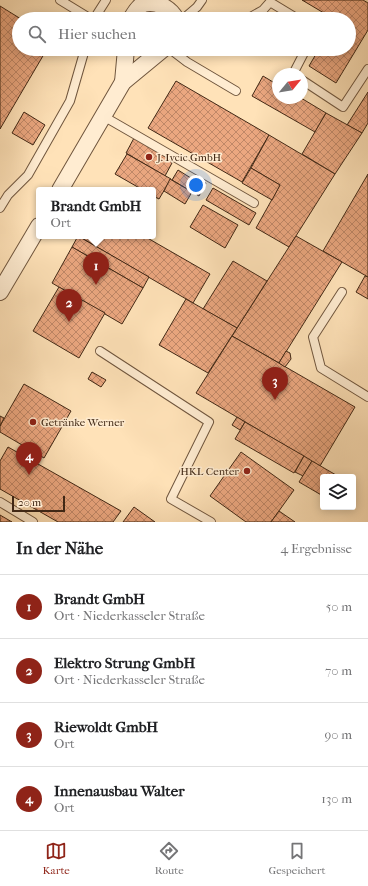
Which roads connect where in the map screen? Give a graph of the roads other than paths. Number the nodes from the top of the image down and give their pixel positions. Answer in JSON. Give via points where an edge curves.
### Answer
{"nodes":[{"id":1,"x":60,"y":0,"type":"edge"},
{"id":2,"x":106,"y":0,"type":"edge"},
{"id":3,"x":202,"y":0,"type":"edge"},
{"id":4,"x":161,"y":1,"type":"edge"},
{"id":5,"x":80,"y":12,"type":"edge"},
{"id":6,"x":97,"y":12,"type":"edge"},
{"id":7,"x":135,"y":12,"type":"edge"},
{"id":8,"x":172,"y":12,"type":"edge"},
{"id":9,"x":191,"y":12,"type":"edge"},
{"id":10,"x":259,"y":12,"type":"edge"},
{"id":11,"x":286,"y":12,"type":"edge"},
{"id":12,"x":83,"y":56,"type":"edge"},
{"id":13,"x":125,"y":56,"type":"edge"},
{"id":14,"x":155,"y":56,"type":"edge"},
{"id":15,"x":179,"y":56,"type":"edge"},
{"id":16,"x":302,"y":56,"type":"edge"},
{"id":17,"x":296,"y":68,"type":"edge"},
{"id":18,"x":368,"y":69,"type":"edge"},
{"id":19,"x":123,"y":82,"type":"junction"},
{"id":20,"x":308,"y":84,"type":"edge"},
{"id":21,"x":236,"y":91,"type":"dead end"},
{"id":22,"x":104,"y":116,"type":"junction"},
{"id":23,"x":62,"y":187,"type":"edge"},
{"id":24,"x":254,"y":203,"type":"dead end"},
{"id":25,"x":0,"y":208,"type":"edge"},
{"id":26,"x":36,"y":231,"type":"edge"},
{"id":27,"x":0,"y":292,"type":"edge"},
{"id":28,"x":342,"y":292,"type":"dead end"},
{"id":29,"x":100,"y":351,"type":"dead end"},
{"id":30,"x":368,"y":397,"type":"edge"},
{"id":31,"x":0,"y":502,"type":"edge"},
{"id":32,"x":33,"y":522,"type":"edge"},
{"id":33,"x":211,"y":522,"type":"edge"}],
"edges":[{"from":1,"to":5,"type":"lane"},
{"from":2,"to":6,"type":"lane"},
{"from":3,"to":9,"type":"lane"},
{"from":4,"to":7,"type":"street","via":[[144,3]]},
{"from":4,"to":8,"type":"street"},
{"from":10,"to":11,"type":"lane","via":[[270,2]]},
{"from":12,"to":25,"type":"lane","via":[[70,101],[28,175],[8,195]]},
{"from":13,"to":19,"type":"street"},
{"from":14,"to":19,"type":"street"},
{"from":15,"to":21,"type":"lane"},
{"from":16,"to":17,"type":"lane"},
{"from":18,"to":20,"type":"lane","via":[[343,107]]},
{"from":19,"to":22,"type":"street"},
{"from":22,"to":23,"type":"street"},
{"from":22,"to":24,"type":"lane"},
{"from":26,"to":27,"type":"street"},
{"from":28,"to":30,"type":"lane","via":[[312,337],[321,368]]},
{"from":29,"to":33,"type":"lane","via":[[209,422],[171,500]]},
{"from":31,"to":32,"type":"lane"}]}
